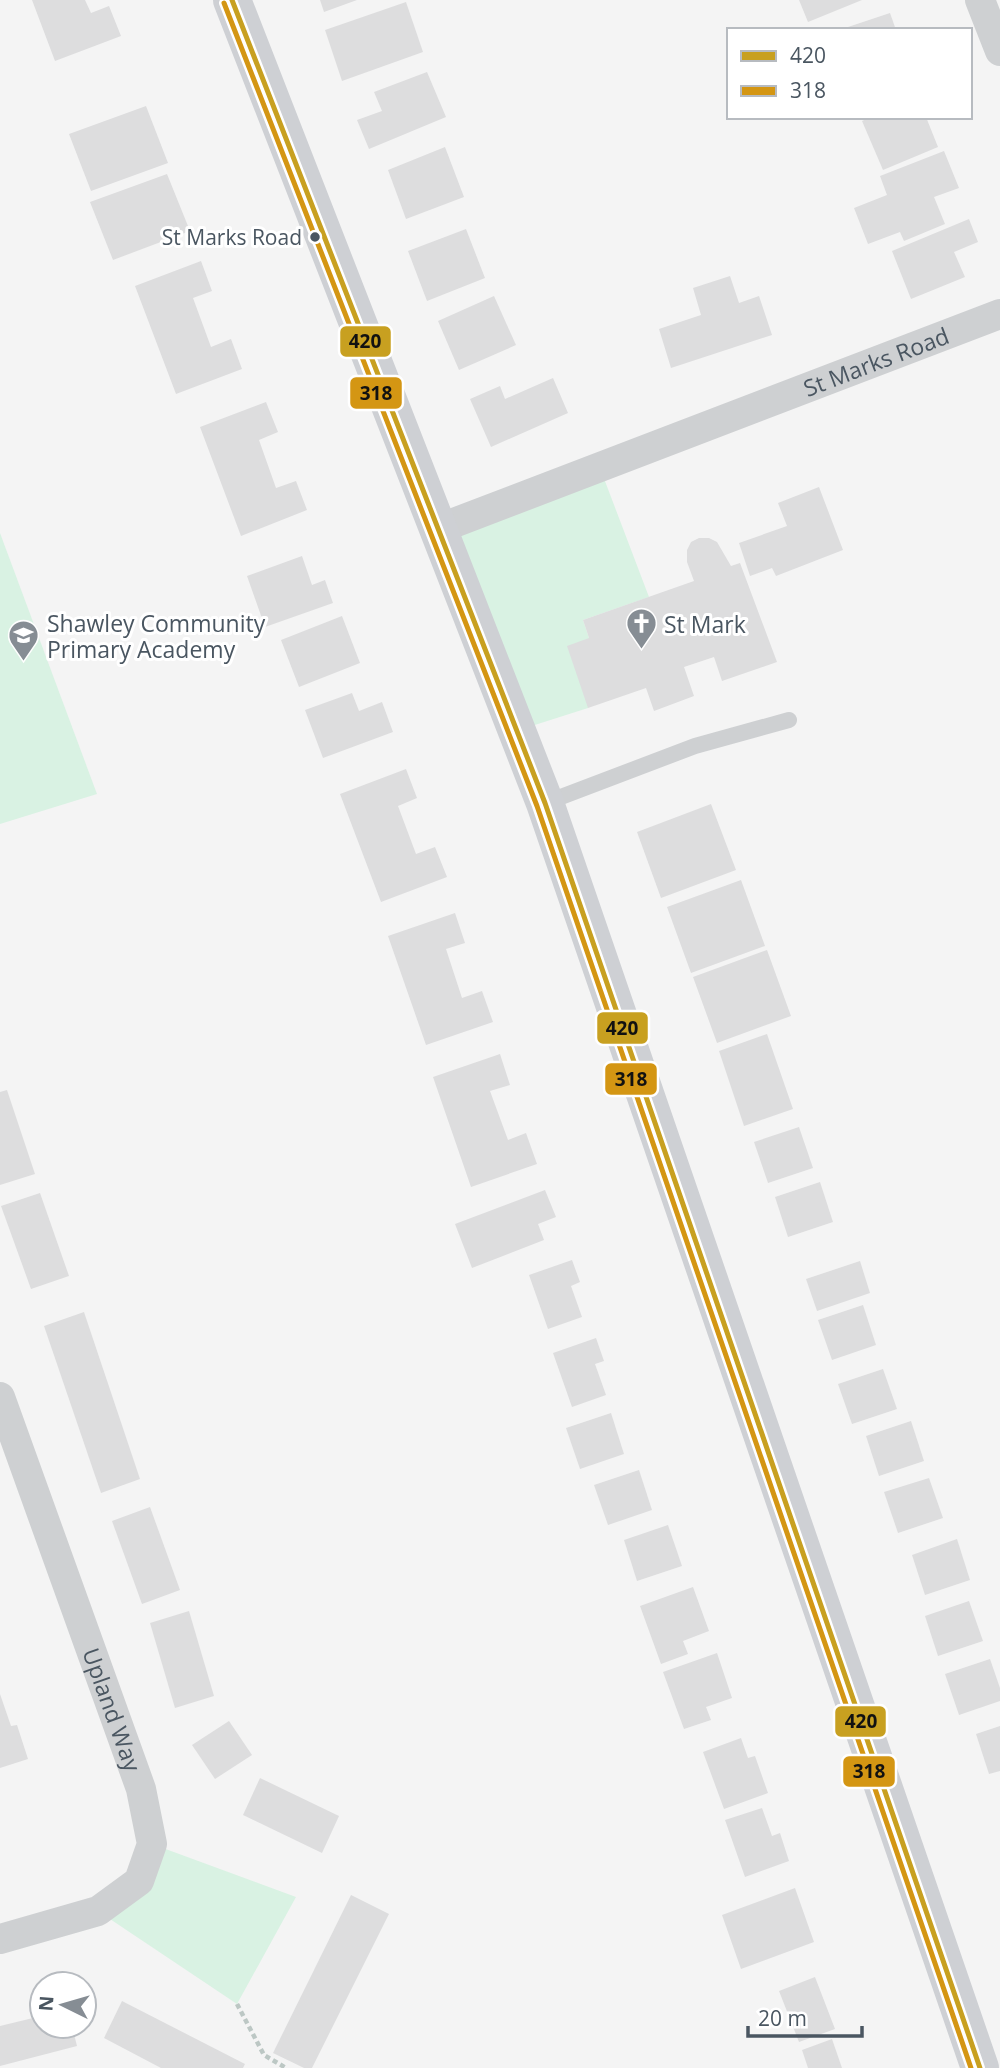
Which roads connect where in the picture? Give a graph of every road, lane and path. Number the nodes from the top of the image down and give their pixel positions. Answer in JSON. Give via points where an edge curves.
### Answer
{"nodes":[{"id":1,"x":232,"y":0,"type":"edge"},
{"id":2,"x":980,"y":0,"type":"edge"},
{"id":3,"x":1000,"y":51,"type":"edge"},
{"id":4,"x":1000,"y":314,"type":"edge"},
{"id":5,"x":438,"y":529,"type":"junction"},
{"id":6,"x":789,"y":720,"type":"dead end"},
{"id":7,"x":545,"y":803,"type":"junction"},
{"id":8,"x":0,"y":1397,"type":"edge"},
{"id":9,"x":0,"y":1938,"type":"edge"},
{"id":10,"x":237,"y":2004,"type":"dead end"},
{"id":11,"x":286,"y":2068,"type":"edge"},
{"id":12,"x":980,"y":2068,"type":"edge"}],
"edges":[{"from":1,"to":5,"type":"main road"},
{"from":2,"to":3,"type":"street"},
{"from":4,"to":5,"type":"street","name":"St Marks Road"},
{"from":5,"to":7,"type":"main road"},
{"from":6,"to":7,"type":"lane","via":[[695,746]]},
{"from":7,"to":12,"type":"main road"},
{"from":8,"to":9,"type":"street","name":"Upland Way","via":[[141,1789],[152,1844],[139,1881],[98,1911]]},
{"from":10,"to":11,"type":"path","via":[[264,2055]]}]}
